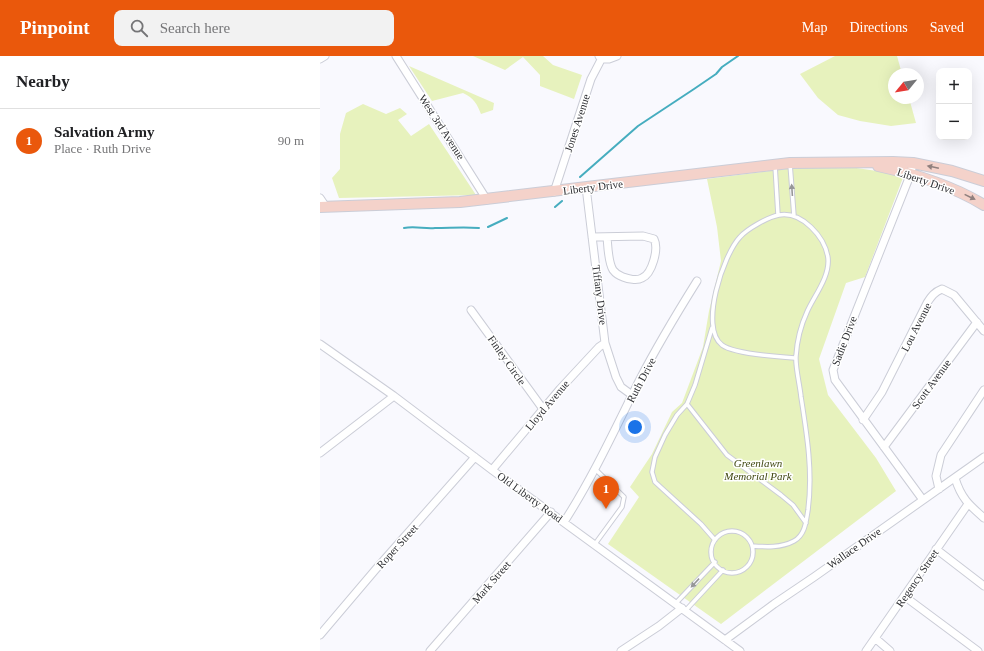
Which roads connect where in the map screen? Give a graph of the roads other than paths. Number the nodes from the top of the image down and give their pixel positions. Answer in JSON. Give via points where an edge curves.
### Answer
{"nodes":[{"id":1,"x":325,"y":56,"type":"edge"},
{"id":2,"x":396,"y":56,"type":"edge"},
{"id":3,"x":616,"y":56,"type":"edge"},
{"id":4,"x":601,"y":57,"type":"edge"},
{"id":5,"x":320,"y":59,"type":"edge"},
{"id":6,"x":790,"y":163,"type":"junction"},
{"id":7,"x":866,"y":163,"type":"junction"},
{"id":8,"x":913,"y":163,"type":"junction"},
{"id":9,"x":774,"y":164,"type":"junction"},
{"id":10,"x":984,"y":172,"type":"edge"},
{"id":11,"x":911,"y":174,"type":"junction"},
{"id":12,"x":968,"y":176,"type":"junction"},
{"id":13,"x":984,"y":181,"type":"edge"},
{"id":14,"x":586,"y":187,"type":"junction"},
{"id":15,"x":554,"y":192,"type":"junction"},
{"id":16,"x":320,"y":198,"type":"edge"},
{"id":17,"x":487,"y":200,"type":"junction"},
{"id":18,"x":984,"y":205,"type":"edge"},
{"id":19,"x":323,"y":207,"type":"edge"},
{"id":20,"x":778,"y":215,"type":"junction"},
{"id":21,"x":794,"y":216,"type":"junction"},
{"id":22,"x":592,"y":237,"type":"junction"},
{"id":23,"x":607,"y":237,"type":"junction"},
{"id":24,"x":697,"y":281,"type":"dead end"},
{"id":25,"x":471,"y":310,"type":"dead end"},
{"id":26,"x":977,"y":322,"type":"junction"},
{"id":27,"x":712,"y":327,"type":"junction"},
{"id":28,"x":984,"y":331,"type":"edge"},
{"id":29,"x":605,"y":343,"type":"junction"},
{"id":30,"x":320,"y":344,"type":"edge"},
{"id":31,"x":795,"y":358,"type":"junction"},
{"id":32,"x":984,"y":390,"type":"edge"},
{"id":33,"x":632,"y":395,"type":"junction"},
{"id":34,"x":394,"y":396,"type":"junction"},
{"id":35,"x":687,"y":404,"type":"junction"},
{"id":36,"x":543,"y":409,"type":"junction"},
{"id":37,"x":863,"y":420,"type":"junction"},
{"id":38,"x":884,"y":447,"type":"junction"},
{"id":39,"x":320,"y":453,"type":"edge"},
{"id":40,"x":984,"y":457,"type":"edge"},
{"id":41,"x":475,"y":458,"type":"junction"},
{"id":42,"x":492,"y":470,"type":"junction"},
{"id":43,"x":597,"y":471,"type":"junction"},
{"id":44,"x":955,"y":478,"type":"junction"},
{"id":45,"x":939,"y":489,"type":"junction"},
{"id":46,"x":923,"y":500,"type":"junction"},
{"id":47,"x":968,"y":504,"type":"junction"},
{"id":48,"x":551,"y":512,"type":"junction"},
{"id":49,"x":984,"y":518,"type":"edge"},
{"id":50,"x":564,"y":522,"type":"junction"},
{"id":51,"x":806,"y":523,"type":"junction"},
{"id":52,"x":715,"y":540,"type":"junction"},
{"id":53,"x":595,"y":544,"type":"junction"},
{"id":54,"x":752,"y":546,"type":"junction"},
{"id":55,"x":936,"y":549,"type":"junction"},
{"id":56,"x":714,"y":562,"type":"junction"},
{"id":57,"x":723,"y":570,"type":"junction"},
{"id":58,"x":984,"y":586,"type":"edge"},
{"id":59,"x":904,"y":596,"type":"junction"},
{"id":60,"x":681,"y":607,"type":"junction"},
{"id":61,"x":320,"y":635,"type":"edge"},
{"id":62,"x":875,"y":638,"type":"junction"},
{"id":63,"x":725,"y":640,"type":"junction"},
{"id":64,"x":624,"y":650,"type":"edge"},
{"id":65,"x":430,"y":651,"type":"edge"},
{"id":66,"x":740,"y":651,"type":"edge"},
{"id":67,"x":866,"y":651,"type":"edge"},
{"id":68,"x":890,"y":651,"type":"edge"},
{"id":69,"x":978,"y":651,"type":"edge"}],
"edges":[{"from":1,"to":5,"type":"street"},
{"from":2,"to":17,"type":"street","name":"West 3rd Avenue"},
{"from":3,"to":4,"type":"street","via":[[609,59]]},
{"from":4,"to":15,"type":"street","name":"Jones Avenue","via":[[588,86]]},
{"from":6,"to":7,"type":"main road","name":"Liberty Drive"},
{"from":6,"to":9,"type":"main road","name":"Liberty Drive"},
{"from":21,"to":6,"type":"lane","one_way":true},
{"from":7,"to":8,"type":"main road","name":"Liberty Drive"},
{"from":7,"to":11,"type":"main road","name":"Liberty Drive"},
{"from":8,"to":11,"type":"street","name":"Sadie Drive"},
{"from":12,"to":8,"type":"main road","name":"Liberty Drive","one_way":true},
{"from":9,"to":14,"type":"main road","name":"Liberty Drive"},
{"from":9,"to":20,"type":"lane"},
{"from":10,"to":12,"type":"main road"},
{"from":11,"to":18,"type":"main road","name":"Liberty Drive","one_way":true,"via":[[946,186]]},
{"from":11,"to":37,"type":"street","name":"Sadie Drive","via":[[833,370],[834,380]]},
{"from":12,"to":13,"type":"main road","name":"Liberty Drive"},
{"from":14,"to":15,"type":"main road","name":"Liberty Drive"},
{"from":14,"to":22,"type":"street","name":"Tiffany Drive"},
{"from":15,"to":17,"type":"main road","name":"Liberty Drive"},
{"from":16,"to":19,"type":"street"},
{"from":17,"to":19,"type":"main road","name":"Liberty Drive"},
{"from":20,"to":21,"type":"lane"},
{"from":20,"to":27,"type":"lane","via":[[751,228],[730,250],[717,290]]},
{"from":21,"to":31,"type":"lane","via":[[815,232],[824,246],[828,259],[826,274],[806,313]]},
{"from":22,"to":23,"type":"street"},
{"from":22,"to":29,"type":"street","name":"Tiffany Drive"},
{"from":23,"to":23,"type":"street","via":[[612,269],[616,274],[634,280],[641,279],[647,274],[653,261],[656,244],[654,239],[643,236]]},
{"from":24,"to":33,"type":"street","name":"Ruth Drive"},
{"from":25,"to":36,"type":"street","name":"Finley Circle"},
{"from":26,"to":28,"type":"street","name":"Lou Avenue"},
{"from":26,"to":37,"type":"street","name":"Lou Avenue","via":[[954,295],[942,289],[936,291],[882,392]]},
{"from":26,"to":38,"type":"street","name":"Scott Avenue"},
{"from":27,"to":31,"type":"lane","via":[[716,338],[723,346],[766,356]]},
{"from":27,"to":35,"type":"lane"},
{"from":29,"to":33,"type":"street","name":"Tiffany Drive","via":[[616,377],[621,386]]},
{"from":29,"to":36,"type":"street","name":"Lloyd Avenue","via":[[581,365]]},
{"from":30,"to":34,"type":"street","name":"Old Liberty Road"},
{"from":31,"to":51,"type":"lane","via":[[810,470]]},
{"from":32,"to":45,"type":"street","via":[[941,455],[936,476]]},
{"from":33,"to":43,"type":"street","name":"Ruth Drive"},
{"from":34,"to":39,"type":"street"},
{"from":34,"to":41,"type":"street","name":"Old Liberty Road"},
{"from":35,"to":51,"type":"lane","via":[[727,455],[793,505]]},
{"from":35,"to":52,"type":"lane","via":[[677,414],[665,435],[655,457],[652,472],[655,482]]},
{"from":36,"to":42,"type":"street","name":"Lloyd Avenue"},
{"from":37,"to":38,"type":"street","name":"Sadie Drive"},
{"from":38,"to":46,"type":"street","name":"Sadie Drive"},
{"from":40,"to":44,"type":"street","name":"Wallace Drive"},
{"from":41,"to":42,"type":"street","name":"Old Liberty Road"},
{"from":41,"to":61,"type":"street","name":"Roper Street"},
{"from":42,"to":48,"type":"street","name":"Old Liberty Road"},
{"from":43,"to":50,"type":"street","name":"Ruth Drive"},
{"from":43,"to":53,"type":"lane","via":[[624,497],[622,507]]},
{"from":44,"to":45,"type":"street","name":"Wallace Drive"},
{"from":44,"to":47,"type":"street"},
{"from":45,"to":46,"type":"street","name":"Wallace Drive"},
{"from":46,"to":63,"type":"street","name":"Wallace Drive"},
{"from":47,"to":49,"type":"street"},
{"from":47,"to":55,"type":"street","name":"Regency Street"},
{"from":48,"to":50,"type":"street","name":"Old Liberty Road"},
{"from":48,"to":65,"type":"street","name":"Mark Street"},
{"from":50,"to":53,"type":"street","name":"Old Liberty Road"},
{"from":51,"to":54,"type":"lane","via":[[803,533],[795,541],[783,546]]},
{"from":52,"to":54,"type":"lane","via":[[726,532],[739,532],[750,540]]},
{"from":52,"to":56,"type":"lane","via":[[712,551]]},
{"from":53,"to":60,"type":"street","name":"Old Liberty Road"},
{"from":54,"to":57,"type":"lane","via":[[752,559],[743,570]]},
{"from":55,"to":58,"type":"street"},
{"from":55,"to":59,"type":"street","name":"Regency Street"},
{"from":56,"to":57,"type":"lane"},
{"from":56,"to":60,"type":"lane","one_way":true},
{"from":57,"to":60,"type":"lane"},
{"from":59,"to":62,"type":"street","name":"Regency Street"},
{"from":59,"to":69,"type":"street"},
{"from":60,"to":63,"type":"street","name":"Old Liberty Road"},
{"from":60,"to":64,"type":"street"},
{"from":62,"to":67,"type":"street","name":"Regency Street"},
{"from":62,"to":68,"type":"street"},
{"from":63,"to":66,"type":"street","name":"Old Liberty Road"}]}
